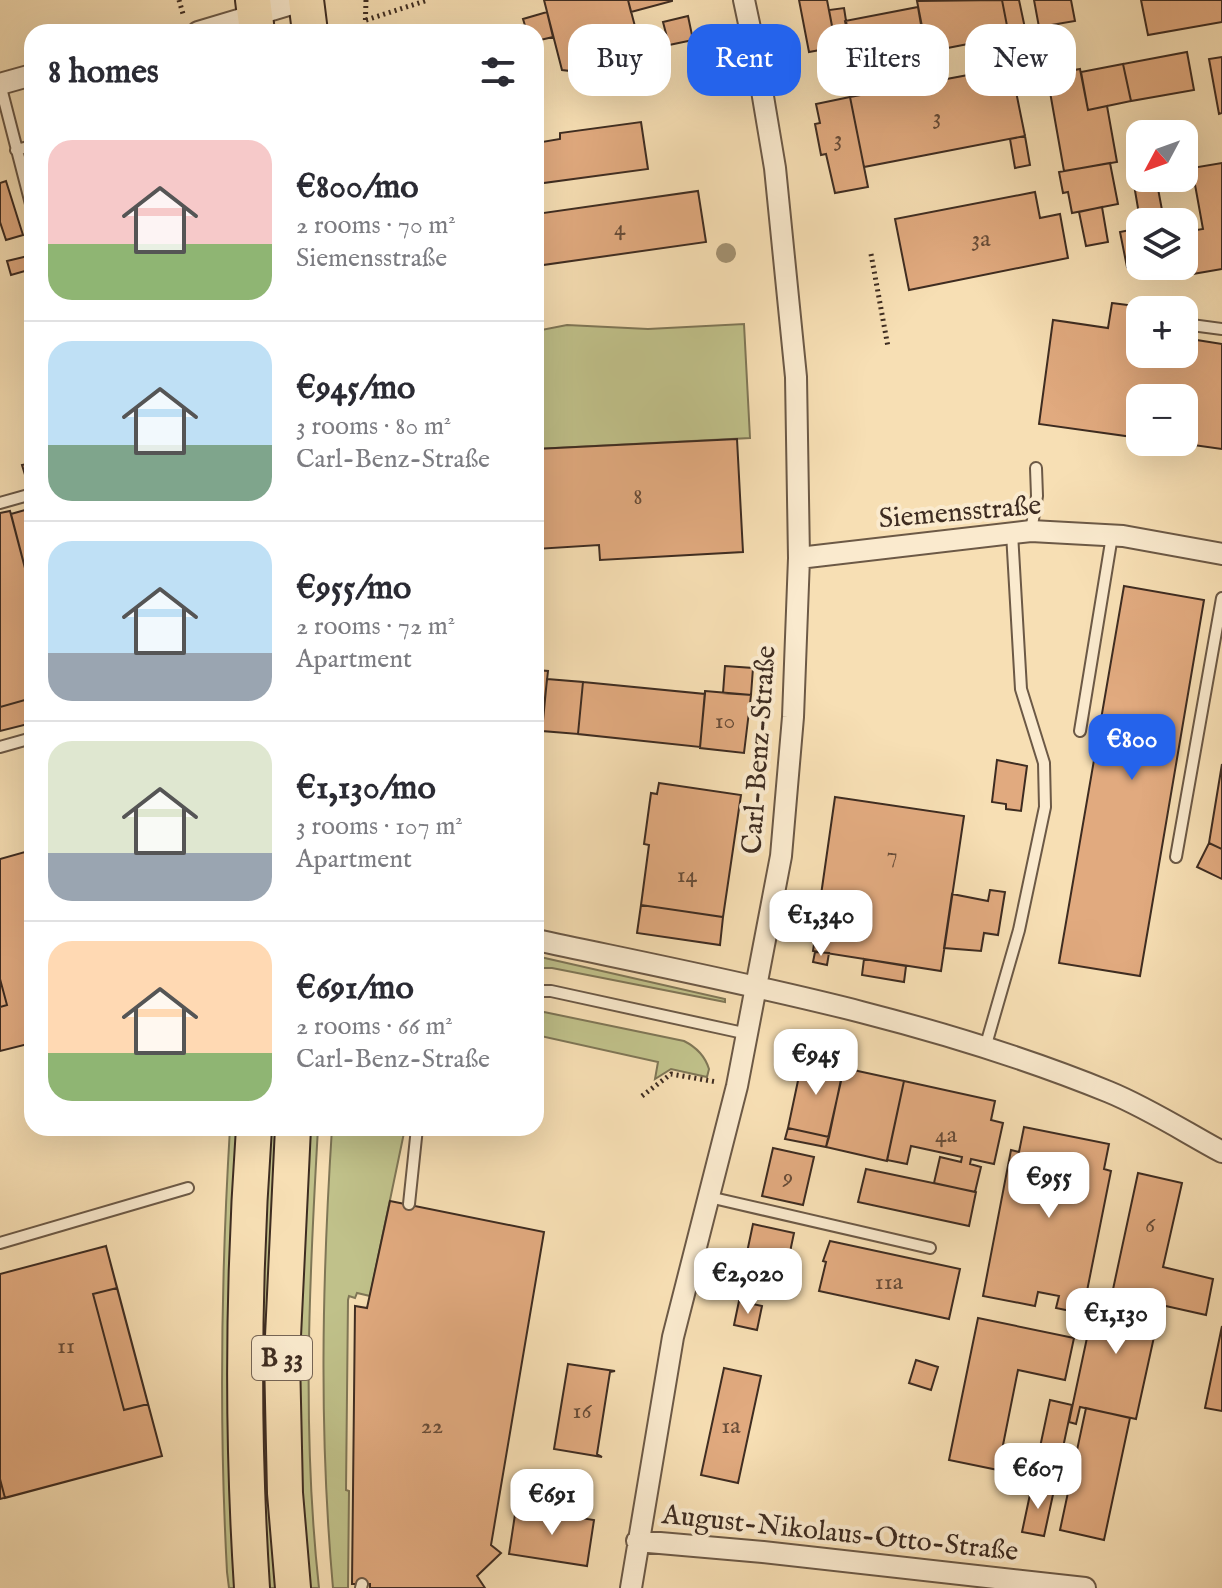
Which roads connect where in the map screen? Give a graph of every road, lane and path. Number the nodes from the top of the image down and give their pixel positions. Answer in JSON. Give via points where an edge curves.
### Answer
{"nodes":[{"id":1,"x":305,"y":0,"type":"edge"},
{"id":2,"x":366,"y":0,"type":"edge"},
{"id":3,"x":428,"y":0,"type":"edge"},
{"id":4,"x":744,"y":0,"type":"edge"},
{"id":5,"x":255,"y":16,"type":"edge"},
{"id":6,"x":366,"y":20,"type":"junction"},
{"id":7,"x":226,"y":24,"type":"edge"},
{"id":8,"x":309,"y":24,"type":"edge"},
{"id":9,"x":366,"y":24,"type":"edge"},
{"id":10,"x":24,"y":77,"type":"edge"},
{"id":11,"x":0,"y":84,"type":"edge"},
{"id":12,"x":24,"y":148,"type":"edge"},
{"id":13,"x":16,"y":150,"type":"junction"},
{"id":14,"x":24,"y":179,"type":"edge"},
{"id":15,"x":871,"y":254,"type":"dead end"},
{"id":16,"x":1198,"y":326,"type":"edge"},
{"id":17,"x":1222,"y":329,"type":"edge"},
{"id":18,"x":888,"y":347,"type":"dead end"},
{"id":19,"x":1036,"y":468,"type":"dead end"},
{"id":20,"x":24,"y":496,"type":"edge"},
{"id":21,"x":0,"y":503,"type":"edge"},
{"id":22,"x":1022,"y":532,"type":"junction"},
{"id":23,"x":1112,"y":536,"type":"junction"},
{"id":24,"x":1222,"y":554,"type":"edge"},
{"id":25,"x":799,"y":558,"type":"junction"},
{"id":26,"x":1222,"y":598,"type":"edge"},
{"id":27,"x":1080,"y":731,"type":"dead end"},
{"id":28,"x":24,"y":740,"type":"edge"},
{"id":29,"x":0,"y":747,"type":"edge"},
{"id":30,"x":1176,"y":857,"type":"dead end"},
{"id":31,"x":544,"y":942,"type":"edge"},
{"id":32,"x":756,"y":987,"type":"junction"},
{"id":33,"x":544,"y":991,"type":"edge"},
{"id":34,"x":748,"y":1034,"type":"junction"},
{"id":35,"x":985,"y":1048,"type":"junction"},
{"id":36,"x":737,"y":1086,"type":"junction"},
{"id":37,"x":642,"y":1096,"type":"dead end"},
{"id":38,"x":254,"y":1136,"type":"edge"},
{"id":39,"x":293,"y":1136,"type":"edge"},
{"id":40,"x":416,"y":1136,"type":"edge"},
{"id":41,"x":1222,"y":1152,"type":"edge"},
{"id":42,"x":188,"y":1188,"type":"dead end"},
{"id":43,"x":709,"y":1197,"type":"junction"},
{"id":44,"x":409,"y":1204,"type":"dead end"},
{"id":45,"x":0,"y":1243,"type":"edge"},
{"id":46,"x":930,"y":1248,"type":"dead end"},
{"id":47,"x":637,"y":1541,"type":"junction"},
{"id":48,"x":252,"y":1588,"type":"edge"},
{"id":49,"x":293,"y":1588,"type":"edge"},
{"id":50,"x":631,"y":1588,"type":"edge"},
{"id":51,"x":1085,"y":1588,"type":"edge"}],
"edges":[{"from":1,"to":5,"type":"street"},
{"from":1,"to":8,"type":"main road"},
{"from":2,"to":6,"type":"path"},
{"from":3,"to":6,"type":"path"},
{"from":4,"to":25,"type":"street","name":"Carl-Benz-Straße","via":[[775,168],[791,319]]},
{"from":5,"to":7,"type":"street"},
{"from":6,"to":9,"type":"path"},
{"from":10,"to":11,"type":"street"},
{"from":11,"to":13,"type":"lane"},
{"from":12,"to":13,"type":"lane"},
{"from":13,"to":14,"type":"lane"},
{"from":15,"to":18,"type":"path"},
{"from":16,"to":17,"type":"lane"},
{"from":19,"to":22,"type":"lane","via":[[1037,496]]},
{"from":20,"to":21,"type":"lane"},
{"from":22,"to":23,"type":"street","name":"Siemensstraße"},
{"from":22,"to":25,"type":"street","name":"Siemensstraße"},
{"from":22,"to":35,"type":"lane","via":[[1021,689],[1044,763],[1045,807],[1019,930]]},
{"from":23,"to":24,"type":"street","name":"Siemensstraße"},
{"from":23,"to":27,"type":"lane"},
{"from":25,"to":32,"type":"street","name":"Carl-Benz-Straße","via":[[781,856]]},
{"from":26,"to":30,"type":"lane"},
{"from":28,"to":29,"type":"lane"},
{"from":31,"to":32,"type":"street"},
{"from":32,"to":34,"type":"street","name":"Carl-Benz-Straße"},
{"from":32,"to":35,"type":"street"},
{"from":33,"to":34,"type":"lane"},
{"from":34,"to":36,"type":"street","name":"Carl-Benz-Straße"},
{"from":35,"to":41,"type":"street","via":[[1112,1093]]},
{"from":36,"to":37,"type":"path","via":[[671,1074]]},
{"from":36,"to":43,"type":"street","name":"Carl-Benz-Straße"},
{"from":38,"to":48,"type":"main road","number":"B 33","via":[[244,1333]]},
{"from":39,"to":49,"type":"main road","number":"B 33","via":[[282,1370]]},
{"from":40,"to":44,"type":"lane"},
{"from":42,"to":45,"type":"lane"},
{"from":43,"to":46,"type":"lane"},
{"from":43,"to":47,"type":"street","name":"Carl-Benz-Straße","via":[[673,1337]]},
{"from":47,"to":50,"type":"street","name":"Carl-Benz-Straße"},
{"from":47,"to":51,"type":"street","name":"August-Nikolaus-Otto-Straße"}]}
